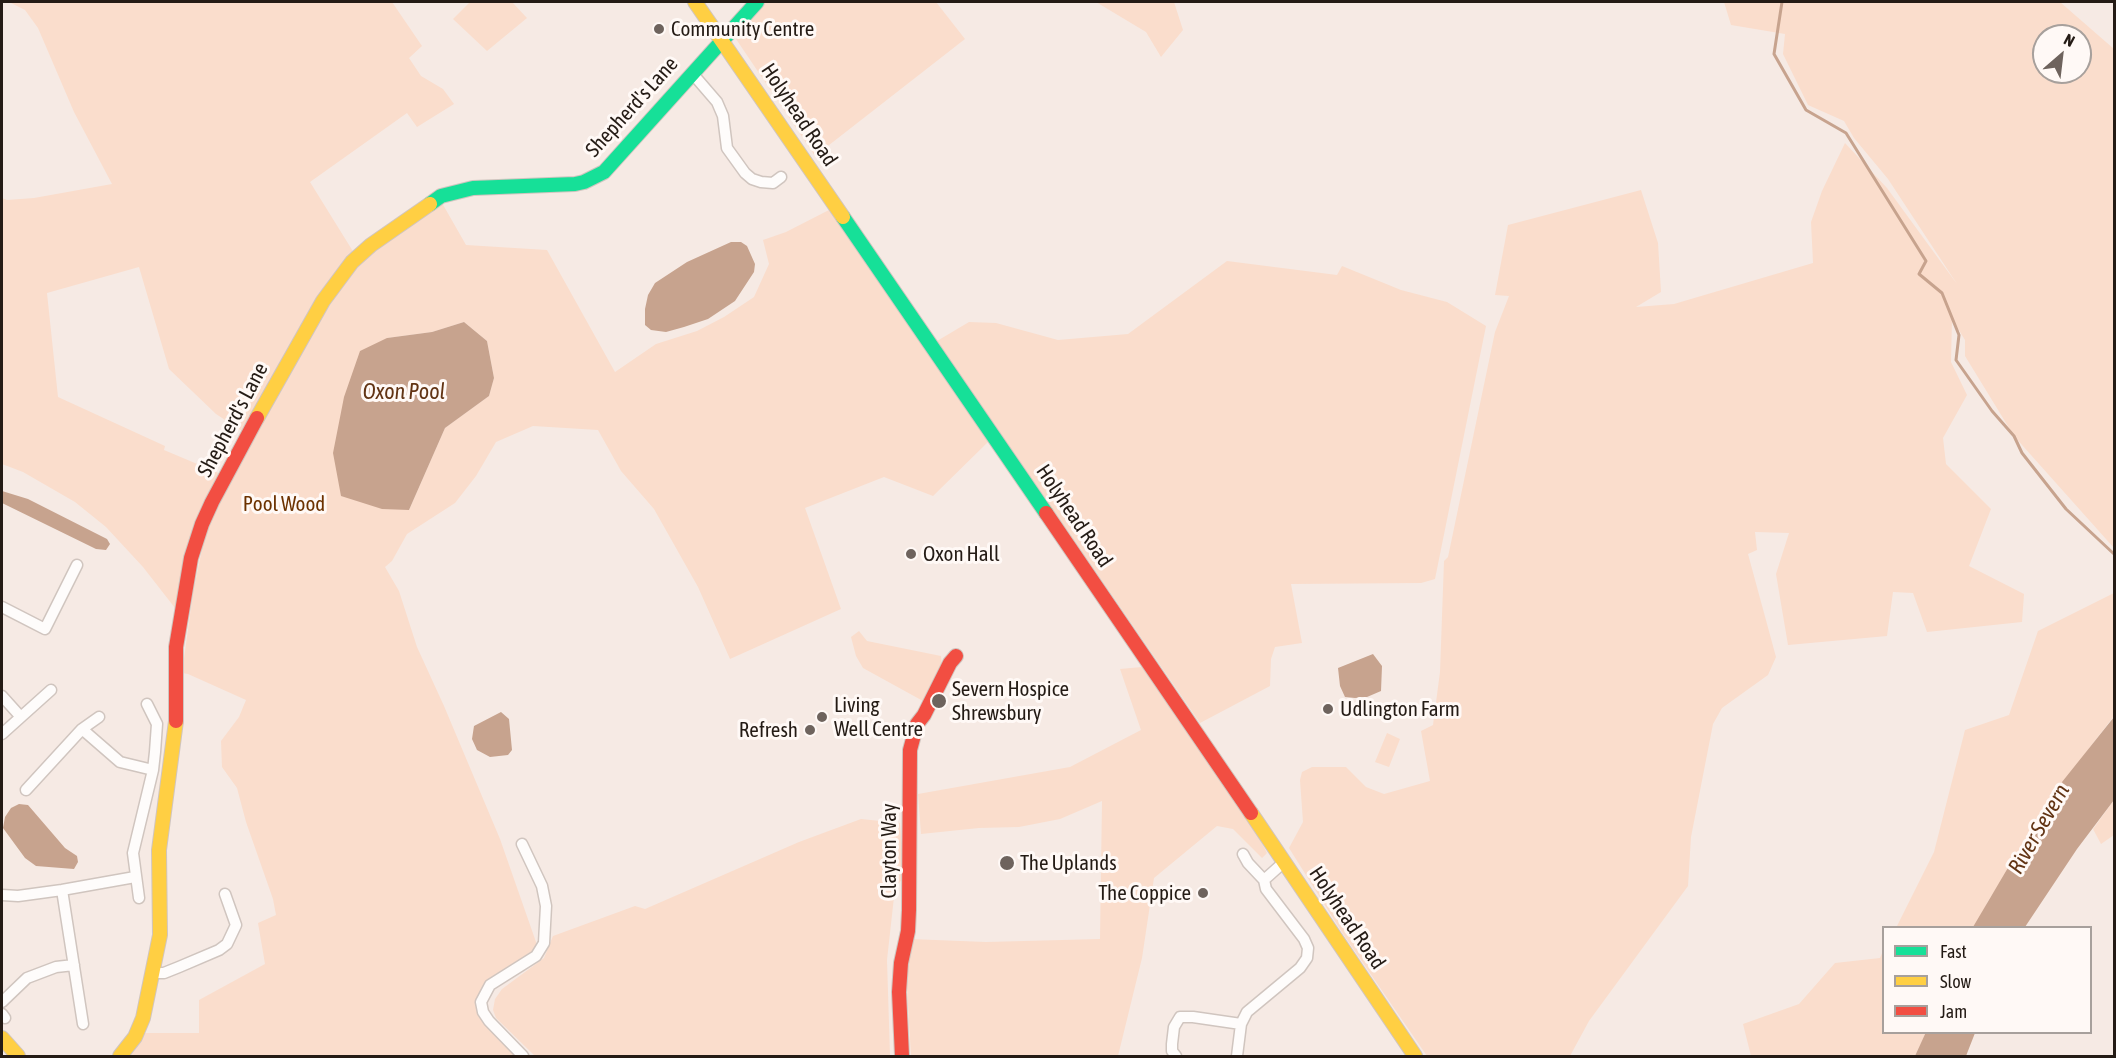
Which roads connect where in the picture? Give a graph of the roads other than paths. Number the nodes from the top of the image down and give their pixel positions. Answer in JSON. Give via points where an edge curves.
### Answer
{"nodes":[{"id":1,"x":696,"y":2,"type":"edge"},
{"id":2,"x":757,"y":2,"type":"edge"},
{"id":3,"x":722,"y":38,"type":"junction"},
{"id":4,"x":692,"y":74,"type":"junction"},
{"id":5,"x":779,"y":192,"type":"dead end"},
{"id":6,"x":77,"y":565,"type":"dead end"},
{"id":7,"x":2,"y":607,"type":"edge"},
{"id":8,"x":956,"y":656,"type":"dead end"},
{"id":9,"x":51,"y":690,"type":"dead end"},
{"id":10,"x":2,"y":696,"type":"edge"},
{"id":11,"x":147,"y":704,"type":"dead end"},
{"id":12,"x":20,"y":716,"type":"junction"},
{"id":13,"x":99,"y":717,"type":"dead end"},
{"id":14,"x":82,"y":729,"type":"junction"},
{"id":15,"x":2,"y":734,"type":"edge"},
{"id":16,"x":153,"y":770,"type":"junction"},
{"id":17,"x":26,"y":790,"type":"dead end"},
{"id":18,"x":522,"y":844,"type":"dead end"},
{"id":19,"x":1243,"y":854,"type":"dead end"},
{"id":20,"x":1283,"y":863,"type":"junction"},
{"id":21,"x":135,"y":877,"type":"junction"},
{"id":22,"x":1264,"y":880,"type":"junction"},
{"id":23,"x":62,"y":890,"type":"junction"},
{"id":24,"x":225,"y":894,"type":"dead end"},
{"id":25,"x":2,"y":895,"type":"edge"},
{"id":26,"x":138,"y":898,"type":"dead end"},
{"id":27,"x":74,"y":965,"type":"junction"},
{"id":28,"x":153,"y":973,"type":"junction"},
{"id":29,"x":2,"y":1002,"type":"edge"},
{"id":30,"x":82,"y":1024,"type":"dead end"},
{"id":31,"x":1241,"y":1024,"type":"junction"},
{"id":32,"x":2,"y":1038,"type":"edge"},
{"id":33,"x":18,"y":1056,"type":"edge"},
{"id":34,"x":120,"y":1056,"type":"edge"},
{"id":35,"x":523,"y":1056,"type":"edge"},
{"id":36,"x":902,"y":1056,"type":"edge"},
{"id":37,"x":1174,"y":1056,"type":"edge"},
{"id":38,"x":1237,"y":1056,"type":"edge"},
{"id":39,"x":1415,"y":1056,"type":"edge"}],
"edges":[{"from":1,"to":3,"type":"street","name":"Holyhead Road"},
{"from":2,"to":3,"type":"street","name":"Shepherd's Lane"},
{"from":3,"to":4,"type":"street","name":"Shepherd's Lane"},
{"from":3,"to":20,"type":"street","name":"Holyhead Road"},
{"from":4,"to":5,"type":"street","via":[[717,102],[727,148],[738,164],[752,178],[777,180]]},
{"from":4,"to":28,"type":"street","name":"Shepherd's Lane","via":[[595,177],[575,184],[473,188],[441,196],[364,250],[323,301],[212,502],[191,558],[176,646],[176,732],[162,817],[160,935]]},
{"from":6,"to":7,"type":"street","via":[[45,629]]},
{"from":8,"to":36,"type":"street","name":"Clayton Way","via":[[917,724],[910,750],[909,910],[899,992]]},
{"from":9,"to":12,"type":"street"},
{"from":10,"to":12,"type":"street"},
{"from":11,"to":16,"type":"street","via":[[157,724]]},
{"from":12,"to":15,"type":"street"},
{"from":13,"to":14,"type":"street"},
{"from":14,"to":16,"type":"street","via":[[120,762]]},
{"from":14,"to":17,"type":"street"},
{"from":16,"to":21,"type":"street","via":[[133,853]]},
{"from":18,"to":35,"type":"street","via":[[543,886],[544,943],[536,956],[490,985],[481,1002],[489,1021]]},
{"from":19,"to":22,"type":"street"},
{"from":20,"to":22,"type":"street"},
{"from":20,"to":39,"type":"street","name":"Holyhead Road"},
{"from":21,"to":23,"type":"street"},
{"from":21,"to":26,"type":"street"},
{"from":22,"to":31,"type":"street","via":[[1266,889],[1304,939],[1307,958],[1254,1004]]},
{"from":23,"to":25,"type":"street"},
{"from":23,"to":27,"type":"street"},
{"from":24,"to":28,"type":"street","via":[[236,925],[227,944],[164,973]]},
{"from":27,"to":29,"type":"street","via":[[27,978]]},
{"from":27,"to":30,"type":"street"},
{"from":28,"to":34,"type":"street","name":"Shepherd's Lane","via":[[143,1018]]},
{"from":31,"to":37,"type":"street","via":[[1180,1017],[1174,1027]]},
{"from":31,"to":38,"type":"street"},
{"from":32,"to":33,"type":"street"}]}
